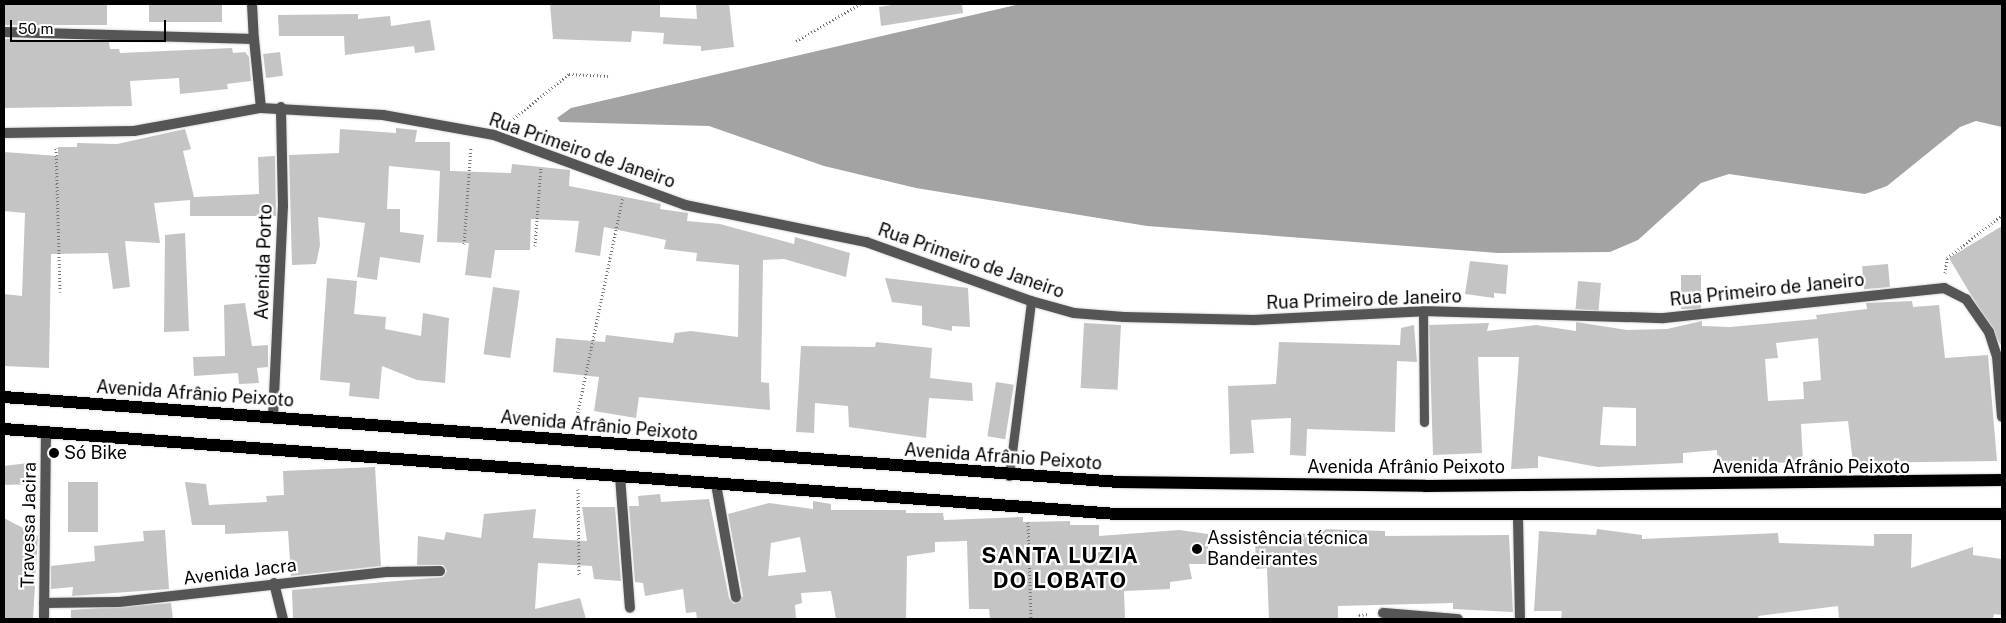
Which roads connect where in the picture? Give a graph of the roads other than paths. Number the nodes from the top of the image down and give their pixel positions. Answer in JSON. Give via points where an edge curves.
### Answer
{"nodes":[{"id":1,"x":252,"y":4,"type":"edge"},
{"id":2,"x":4,"y":32,"type":"edge"},
{"id":3,"x":254,"y":38,"type":"junction"},
{"id":4,"x":281,"y":107,"type":"junction"},
{"id":5,"x":261,"y":108,"type":"junction"},
{"id":6,"x":4,"y":133,"type":"edge"},
{"id":7,"x":1031,"y":301,"type":"junction"},
{"id":8,"x":1423,"y":311,"type":"junction"},
{"id":9,"x":4,"y":397,"type":"edge"},
{"id":10,"x":274,"y":417,"type":"junction"},
{"id":11,"x":2002,"y":417,"type":"edge"},
{"id":12,"x":1424,"y":422,"type":"dead end"},
{"id":13,"x":4,"y":429,"type":"edge"},
{"id":14,"x":46,"y":432,"type":"junction"},
{"id":15,"x":620,"y":476,"type":"junction"},
{"id":16,"x":1009,"y":476,"type":"junction"},
{"id":17,"x":2002,"y":480,"type":"edge"},
{"id":18,"x":716,"y":484,"type":"junction"},
{"id":19,"x":2002,"y":514,"type":"edge"},
{"id":20,"x":1518,"y":516,"type":"junction"},
{"id":21,"x":440,"y":572,"type":"dead end"},
{"id":22,"x":274,"y":583,"type":"junction"},
{"id":23,"x":736,"y":597,"type":"dead end"},
{"id":24,"x":44,"y":604,"type":"junction"},
{"id":25,"x":630,"y":608,"type":"dead end"},
{"id":26,"x":1383,"y":613,"type":"dead end"},
{"id":27,"x":44,"y":619,"type":"edge"},
{"id":28,"x":283,"y":619,"type":"edge"},
{"id":29,"x":1458,"y":619,"type":"edge"},
{"id":30,"x":1520,"y":619,"type":"edge"}],
"edges":[{"from":1,"to":3,"type":"street"},
{"from":2,"to":3,"type":"street"},
{"from":3,"to":5,"type":"street"},
{"from":4,"to":5,"type":"street","name":"Rua Primeiro de Janeiro"},
{"from":4,"to":7,"type":"street","name":"Rua Primeiro de Janeiro","via":[[383,115],[494,135],[685,204],[866,242]]},
{"from":4,"to":10,"type":"street","name":"Avenida Porto","via":[[283,206]]},
{"from":5,"to":6,"type":"street","name":"Rua Primeiro de Janeiro","via":[[134,131]]},
{"from":7,"to":8,"type":"street","name":"Rua Primeiro de Janeiro","via":[[1074,313],[1133,317],[1254,320]]},
{"from":7,"to":16,"type":"lane"},
{"from":8,"to":11,"type":"street","name":"Rua Primeiro de Janeiro","via":[[1664,318],[1944,288],[1966,299],[1989,332],[1997,356]]},
{"from":8,"to":12,"type":"lane"},
{"from":9,"to":10,"type":"main road","name":"Avenida Afrânio Peixoto"},
{"from":10,"to":16,"type":"main road","name":"Avenida Afrânio Peixoto"},
{"from":13,"to":14,"type":"main road"},
{"from":14,"to":15,"type":"main road"},
{"from":14,"to":24,"type":"street","name":"Travessa Jacira"},
{"from":15,"to":18,"type":"main road"},
{"from":15,"to":25,"type":"street"},
{"from":16,"to":17,"type":"main road","name":"Avenida Afrânio Peixoto","via":[[1182,484],[1425,486]]},
{"from":18,"to":20,"type":"main road","via":[[1117,514]]},
{"from":18,"to":23,"type":"street"},
{"from":19,"to":20,"type":"main road"},
{"from":20,"to":30,"type":"street"},
{"from":21,"to":22,"type":"street","name":"Avenida Jacra","via":[[388,572]]},
{"from":22,"to":24,"type":"street","name":"Avenida Jacra","via":[[119,602]]},
{"from":22,"to":28,"type":"street"},
{"from":24,"to":27,"type":"street","name":"Travessa Jacira"},
{"from":26,"to":29,"type":"street"}]}
